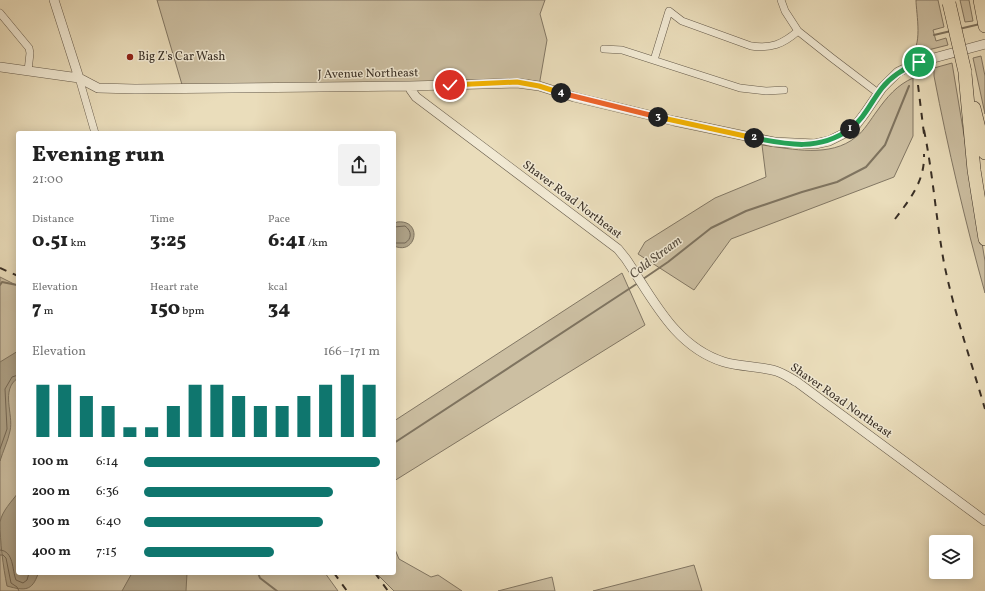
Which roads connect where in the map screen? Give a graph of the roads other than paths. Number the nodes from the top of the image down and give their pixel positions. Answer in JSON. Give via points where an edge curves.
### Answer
{"nodes":[{"id":1,"x":54,"y":0,"type":"edge"},
{"id":2,"x":781,"y":0,"type":"edge"},
{"id":3,"x":980,"y":0,"type":"edge"},
{"id":4,"x":949,"y":2,"type":"edge"},
{"id":5,"x":0,"y":14,"type":"edge"},
{"id":6,"x":985,"y":26,"type":"edge"},
{"id":7,"x":798,"y":31,"type":"junction"},
{"id":8,"x":985,"y":44,"type":"edge"},
{"id":9,"x":604,"y":49,"type":"dead end"},
{"id":10,"x":654,"y":60,"type":"junction"},
{"id":11,"x":0,"y":67,"type":"edge"},
{"id":12,"x":28,"y":71,"type":"junction"},
{"id":13,"x":965,"y":73,"type":"junction"},
{"id":14,"x":78,"y":78,"type":"junction"},
{"id":15,"x":410,"y":86,"type":"junction"},
{"id":16,"x":784,"y":90,"type":"dead end"},
{"id":17,"x":878,"y":93,"type":"junction"},
{"id":18,"x":94,"y":131,"type":"edge"},
{"id":19,"x":985,"y":153,"type":"edge"},
{"id":20,"x":985,"y":239,"type":"edge"},
{"id":21,"x":985,"y":521,"type":"edge"}],
"edges":[{"from":1,"to":14,"type":"street"},
{"from":2,"to":7,"type":"street"},
{"from":3,"to":6,"type":"highway"},
{"from":4,"to":13,"type":"highway","bridge":true},
{"from":5,"to":12,"type":"street","via":[[29,48]]},
{"from":7,"to":10,"type":"street","via":[[777,44],[766,47],[751,46],[682,21],[669,11]]},
{"from":7,"to":17,"type":"street"},
{"from":8,"to":17,"type":"street","name":"J Avenue Northeast","via":[[910,66],[898,72]]},
{"from":9,"to":10,"type":"street","via":[[622,50]]},
{"from":10,"to":16,"type":"street","via":[[740,88]]},
{"from":11,"to":12,"type":"street","name":"J Avenue Northeast"},
{"from":12,"to":14,"type":"street","name":"J Avenue Northeast"},
{"from":13,"to":19,"type":"highway"},
{"from":13,"to":20,"type":"highway","via":[[974,170]]},
{"from":14,"to":15,"type":"street","name":"J Avenue Northeast","via":[[98,88],[135,89]]},
{"from":14,"to":18,"type":"street"},
{"from":15,"to":17,"type":"street","name":"J Avenue Northeast","via":[[517,82],[674,121],[774,142],[800,144],[829,141],[843,134],[856,125]]},
{"from":15,"to":21,"type":"street","name":"Shaver Road Northeast","via":[[416,97],[614,246],[626,259],[675,331],[688,344],[705,355],[725,363],[776,371],[797,382]]}]}
